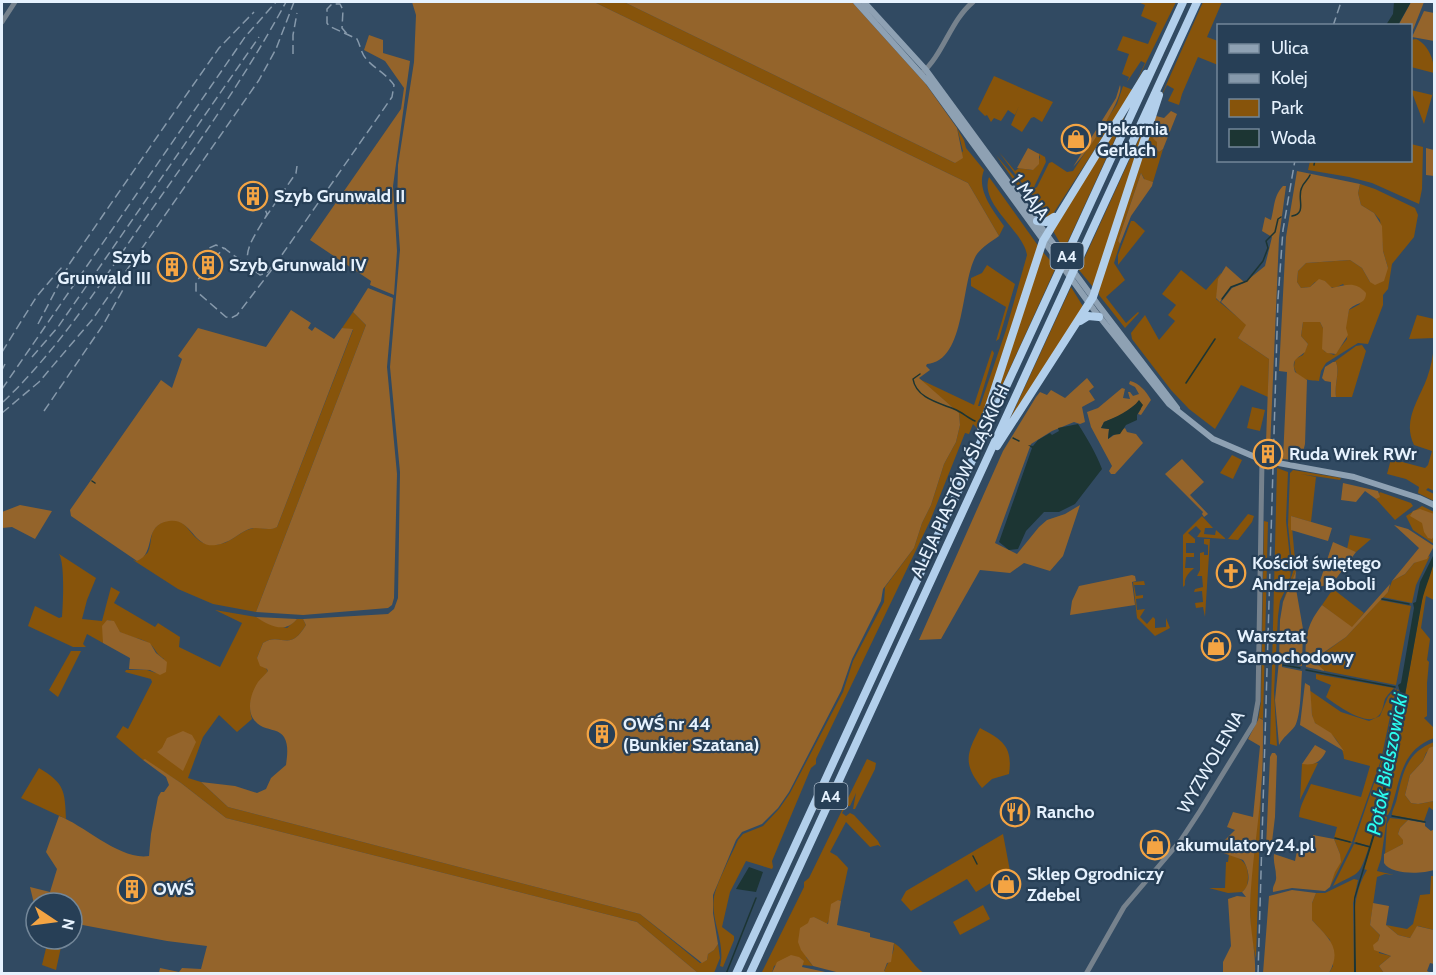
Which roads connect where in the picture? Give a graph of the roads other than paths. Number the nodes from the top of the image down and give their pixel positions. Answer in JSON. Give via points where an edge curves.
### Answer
{"nodes":[{"id":1,"x":15,"y":2,"type":"edge"},
{"id":2,"x":856,"y":2,"type":"edge"},
{"id":3,"x":864,"y":2,"type":"edge"},
{"id":4,"x":973,"y":2,"type":"edge"},
{"id":5,"x":1183,"y":2,"type":"edge"},
{"id":6,"x":1197,"y":2,"type":"edge"},
{"id":7,"x":2,"y":22,"type":"edge"},
{"id":8,"x":1162,"y":47,"type":"junction"},
{"id":9,"x":1174,"y":51,"type":"junction"},
{"id":10,"x":924,"y":72,"type":"junction"},
{"id":11,"x":1058,"y":214,"type":"junction"},
{"id":12,"x":1037,"y":221,"type":"junction"},
{"id":13,"x":1045,"y":237,"type":"junction"},
{"id":14,"x":1091,"y":301,"type":"junction"},
{"id":15,"x":1099,"y":317,"type":"junction"},
{"id":16,"x":1078,"y":321,"type":"junction"},
{"id":17,"x":1179,"y":411,"type":"junction"},
{"id":18,"x":1262,"y":460,"type":"junction"},
{"id":19,"x":970,"y":465,"type":"junction"},
{"id":20,"x":982,"y":468,"type":"junction"},
{"id":21,"x":1434,"y":505,"type":"edge"},
{"id":22,"x":736,"y":974,"type":"edge"},
{"id":23,"x":750,"y":974,"type":"edge"},
{"id":24,"x":1086,"y":974,"type":"edge"}],
"edges":[{"from":1,"to":7,"type":"street"},
{"from":2,"to":10,"type":"main road","name":"1 MAJA"},
{"from":3,"to":10,"type":"main road","name":"1 MAJA"},
{"from":4,"to":10,"type":"street","via":[[958,18]]},
{"from":5,"to":8,"type":"highway","name":"ALEJA PIASTÓW ŚLĄSKICH","number":"A4"},
{"from":6,"to":9,"type":"highway","name":"ALEJA PIASTÓW ŚLĄSKICH","number":"A4"},
{"from":8,"to":11,"type":"highway"},
{"from":8,"to":19,"type":"highway","name":"ALEJA PIASTÓW ŚLĄSKICH","number":"A4"},
{"from":9,"to":14,"type":"highway"},
{"from":9,"to":20,"type":"highway","name":"ALEJA PIASTÓW ŚLĄSKICH","number":"A4"},
{"from":10,"to":12,"type":"main road","name":"1 MAJA"},
{"from":10,"to":13,"type":"main road","name":"1 MAJA"},
{"from":11,"to":12,"type":"highway","via":[[1046,222]]},
{"from":11,"to":13,"type":"highway"},
{"from":12,"to":13,"type":"main road","name":"1 MAJA"},
{"from":13,"to":14,"type":"main road","name":"1 MAJA"},
{"from":13,"to":19,"type":"highway"},
{"from":14,"to":15,"type":"main road","name":"1 MAJA"},
{"from":14,"to":16,"type":"highway"},
{"from":14,"to":17,"type":"main road","name":"1 MAJA"},
{"from":15,"to":16,"type":"highway","via":[[1088,316]]},
{"from":15,"to":17,"type":"main road","name":"1 MAJA","via":[[1167,402]]},
{"from":16,"to":20,"type":"highway"},
{"from":17,"to":18,"type":"main road","name":"1 MAJA","via":[[1213,439]]},
{"from":18,"to":21,"type":"main road","name":"1 MAJA","via":[[1354,477]]},
{"from":18,"to":24,"type":"street","name":"WYZWOLENIA","via":[[1258,701],[1254,723],[1189,828],[1118,915]]},
{"from":19,"to":22,"type":"highway","name":"ALEJA PIASTÓW ŚLĄSKICH","number":"A4"},
{"from":20,"to":23,"type":"highway","name":"ALEJA PIASTÓW ŚLĄSKICH","number":"A4"}]}
